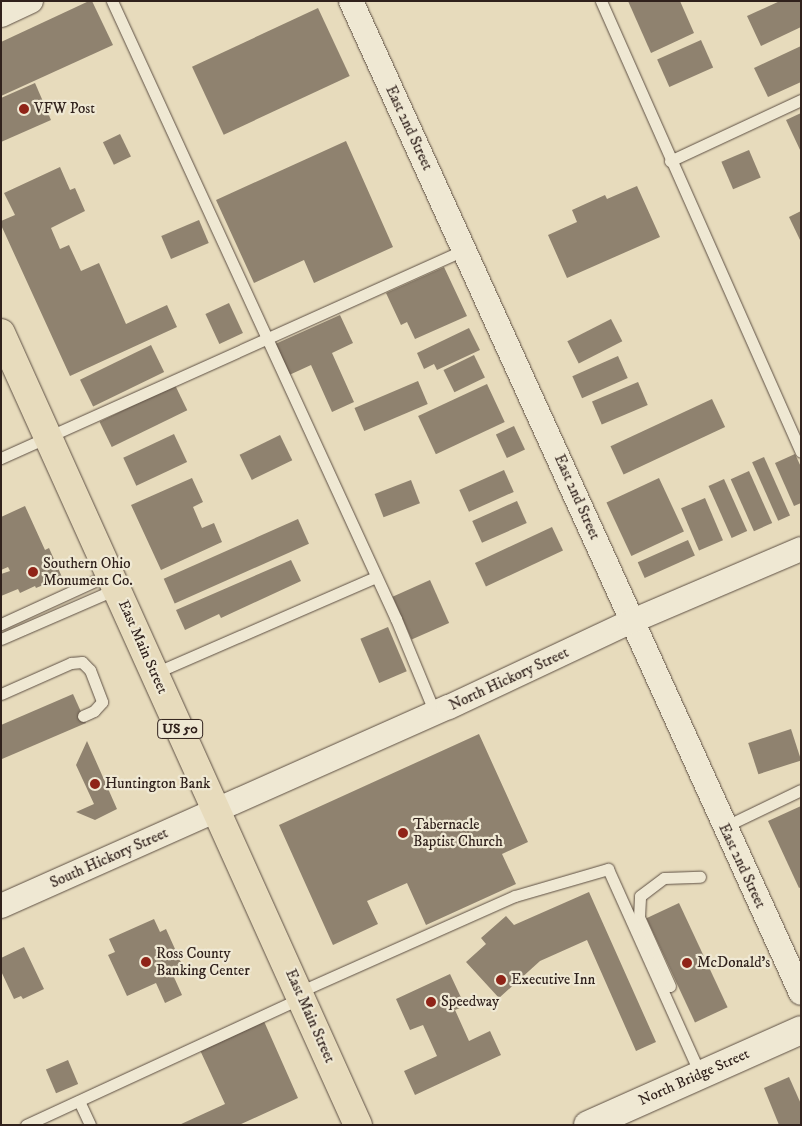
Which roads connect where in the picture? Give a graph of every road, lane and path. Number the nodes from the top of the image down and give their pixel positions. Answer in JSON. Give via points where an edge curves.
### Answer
{"nodes":[{"id":1,"x":31,"y":1,"type":"edge"},
{"id":2,"x":112,"y":1,"type":"edge"},
{"id":3,"x":351,"y":1,"type":"edge"},
{"id":4,"x":601,"y":1,"type":"edge"},
{"id":5,"x":1,"y":15,"type":"edge"},
{"id":6,"x":801,"y":100,"type":"edge"},
{"id":7,"x":670,"y":161,"type":"junction"},
{"id":8,"x":464,"y":250,"type":"junction"},
{"id":9,"x":1,"y":333,"type":"edge"},
{"id":10,"x":265,"y":340,"type":"junction"},
{"id":11,"x":49,"y":437,"type":"junction"},
{"id":12,"x":801,"y":452,"type":"edge"},
{"id":13,"x":1,"y":458,"type":"edge"},
{"id":14,"x":801,"y":549,"type":"edge"},
{"id":15,"x":376,"y":577,"type":"junction"},
{"id":16,"x":113,"y":581,"type":"junction"},
{"id":17,"x":630,"y":622,"type":"junction"},
{"id":18,"x":1,"y":624,"type":"edge"},
{"id":19,"x":1,"y":639,"type":"edge"},
{"id":20,"x":154,"y":674,"type":"junction"},
{"id":21,"x":1,"y":694,"type":"edge"},
{"id":22,"x":435,"y":713,"type":"junction"},
{"id":23,"x":83,"y":716,"type":"dead end"},
{"id":24,"x":801,"y":790,"type":"edge"},
{"id":25,"x":217,"y":810,"type":"junction"},
{"id":26,"x":724,"y":827,"type":"junction"},
{"id":27,"x":700,"y":876,"type":"dead end"},
{"id":28,"x":1,"y":906,"type":"edge"},
{"id":29,"x":801,"y":993,"type":"edge"},
{"id":30,"x":300,"y":995,"type":"junction"},
{"id":31,"x":680,"y":1026,"type":"junction"},
{"id":32,"x":801,"y":1030,"type":"edge"},
{"id":33,"x":700,"y":1074,"type":"junction"},
{"id":34,"x":79,"y":1101,"type":"junction"},
{"id":35,"x":26,"y":1125,"type":"edge"},
{"id":36,"x":90,"y":1125,"type":"edge"},
{"id":37,"x":358,"y":1125,"type":"edge"},
{"id":38,"x":588,"y":1125,"type":"edge"}],
"edges":[{"from":1,"to":5,"type":"street"},
{"from":2,"to":10,"type":"lane"},
{"from":3,"to":8,"type":"street","name":"East 2nd Street"},
{"from":4,"to":7,"type":"lane"},
{"from":6,"to":7,"type":"lane"},
{"from":7,"to":12,"type":"lane"},
{"from":8,"to":10,"type":"lane"},
{"from":8,"to":17,"type":"street","name":"East 2nd Street"},
{"from":9,"to":11,"type":"main road","name":"East Main Street","number":"US 50"},
{"from":10,"to":11,"type":"lane"},
{"from":10,"to":15,"type":"lane"},
{"from":11,"to":13,"type":"lane"},
{"from":11,"to":16,"type":"main road","name":"East Main Street","number":"US 50"},
{"from":14,"to":17,"type":"street","name":"North Hickory Street"},
{"from":15,"to":20,"type":"lane"},
{"from":15,"to":22,"type":"lane"},
{"from":16,"to":18,"type":"lane"},
{"from":16,"to":19,"type":"lane"},
{"from":16,"to":20,"type":"main road","name":"East Main Street","number":"US 50"},
{"from":17,"to":22,"type":"street","name":"North Hickory Street"},
{"from":17,"to":26,"type":"street","name":"East 2nd Street"},
{"from":20,"to":25,"type":"main road","name":"East Main Street","number":"US 50"},
{"from":21,"to":23,"type":"lane","via":[[71,663],[82,662],[90,670],[102,702]]},
{"from":22,"to":25,"type":"street","name":"North Hickory Street"},
{"from":24,"to":26,"type":"lane"},
{"from":25,"to":28,"type":"street","name":"South Hickory Street"},
{"from":25,"to":30,"type":"main road","name":"East Main Street","number":"US 50"},
{"from":26,"to":29,"type":"street","name":"East 2nd Street"},
{"from":27,"to":31,"type":"lane","via":[[664,878],[640,896],[639,917],[682,1012]]},
{"from":30,"to":31,"type":"lane","via":[[514,896],[608,869]]},
{"from":30,"to":34,"type":"lane"},
{"from":30,"to":37,"type":"main road","name":"East Main Street","number":"US 50"},
{"from":31,"to":33,"type":"lane"},
{"from":32,"to":33,"type":"main road","name":"North Bridge Street"},
{"from":33,"to":38,"type":"main road","name":"North Bridge Street"},
{"from":34,"to":35,"type":"lane"},
{"from":34,"to":36,"type":"lane"}]}
